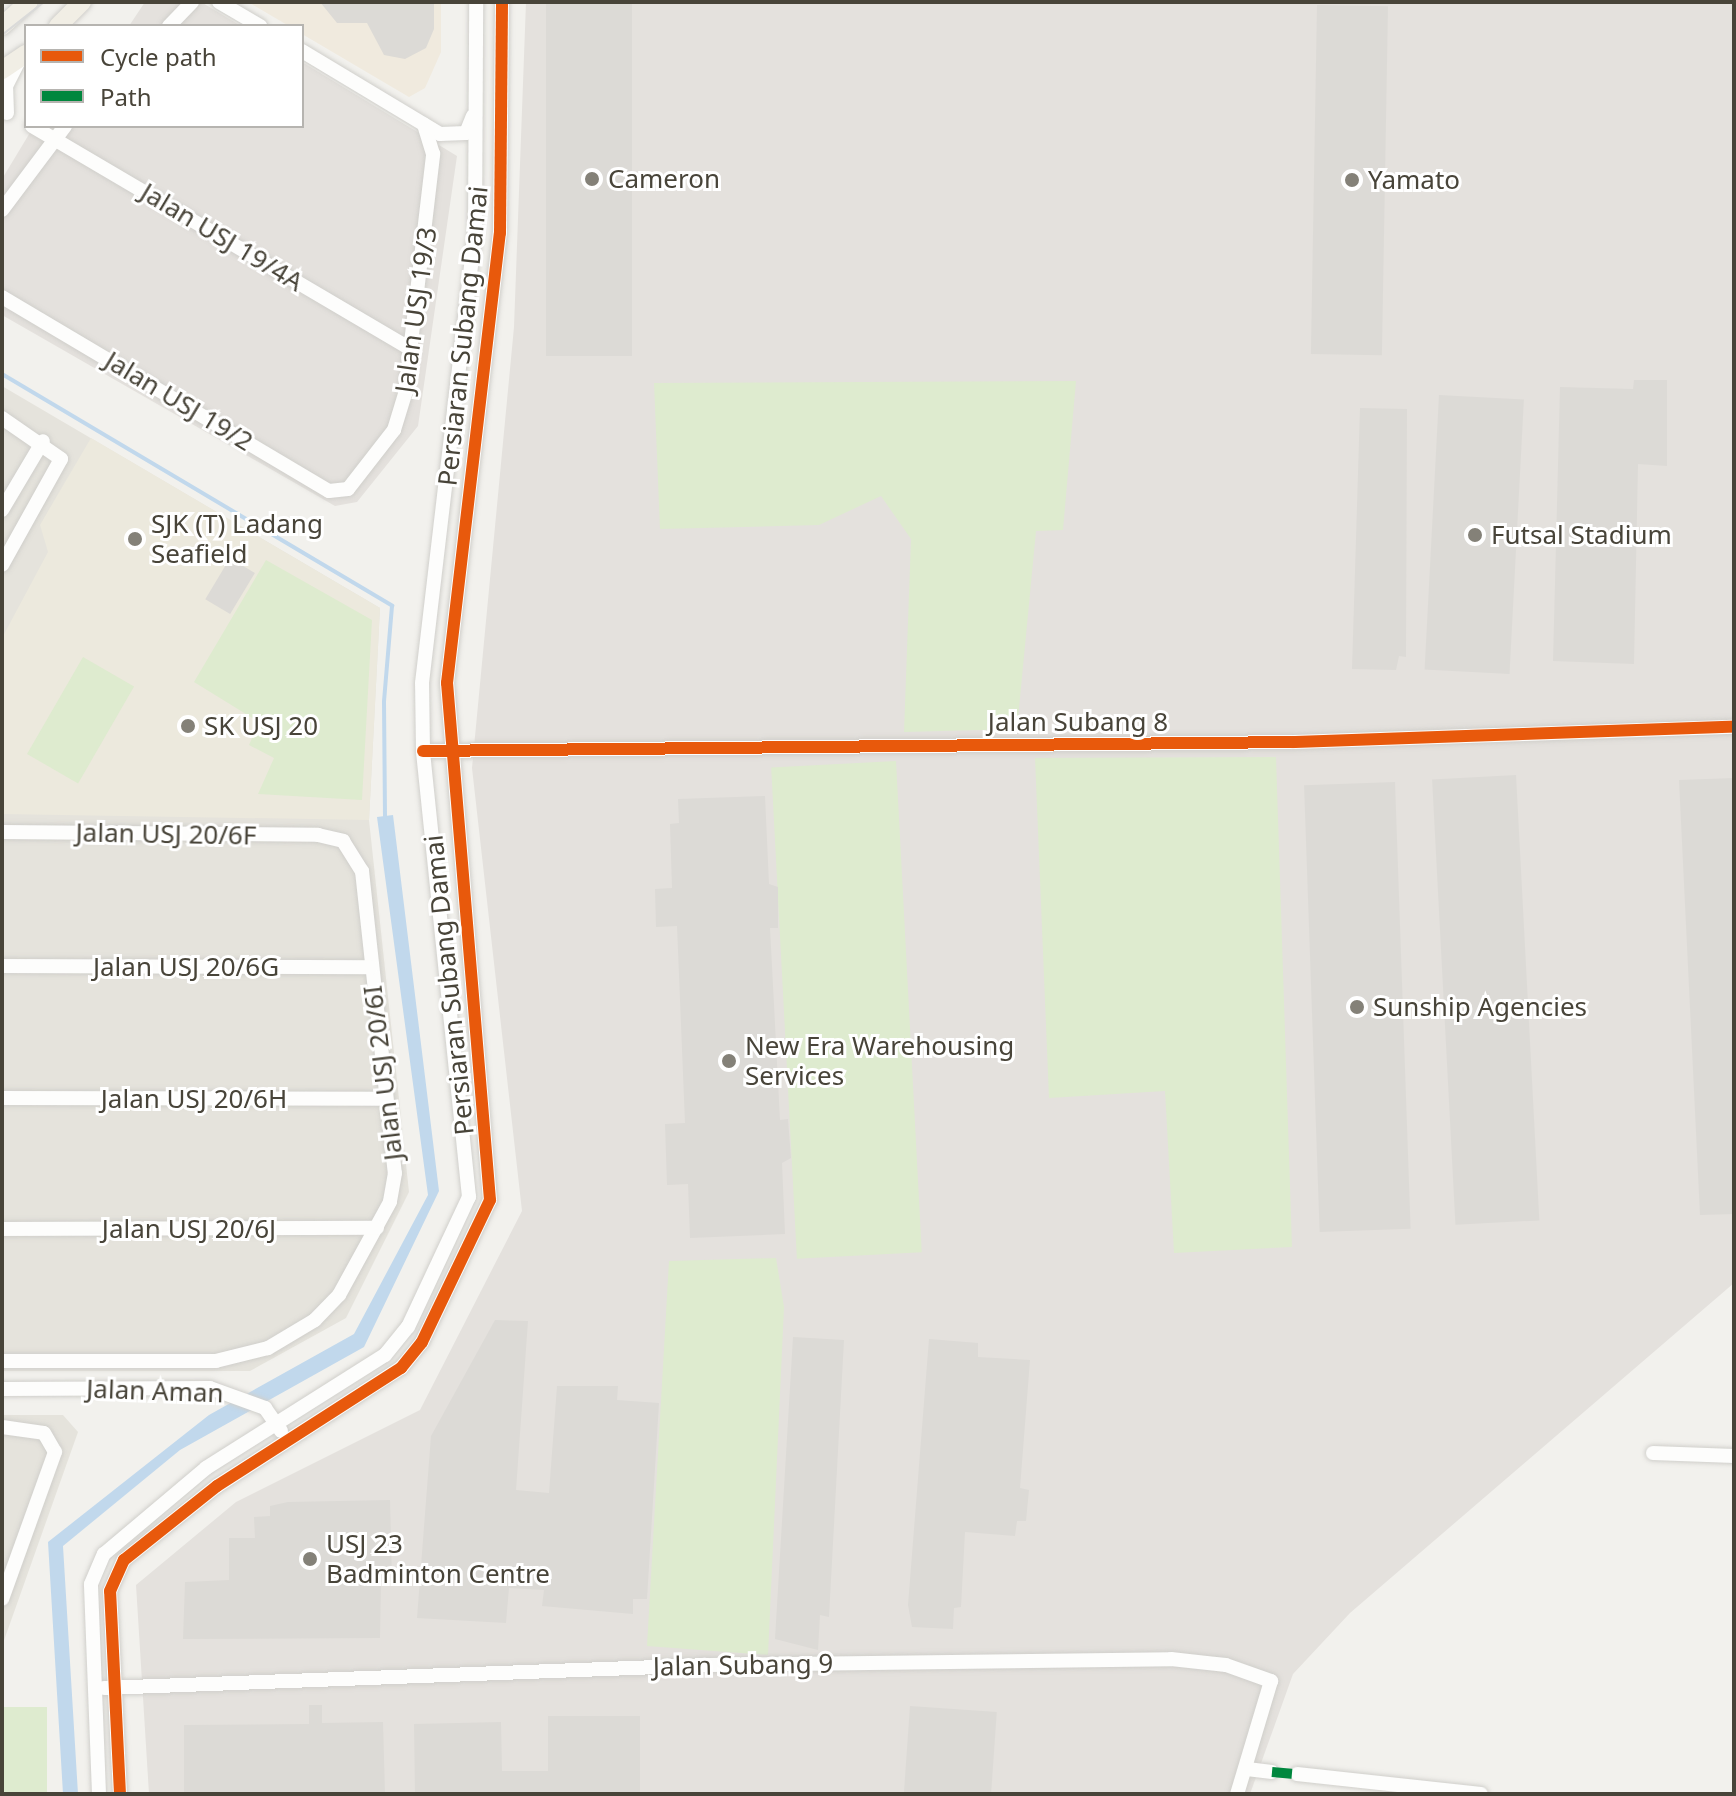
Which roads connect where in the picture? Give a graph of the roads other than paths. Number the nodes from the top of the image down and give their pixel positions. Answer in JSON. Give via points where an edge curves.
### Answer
{"nodes":[{"id":1,"x":29,"y":2,"type":"edge"},
{"id":2,"x":82,"y":2,"type":"edge"},
{"id":3,"x":192,"y":2,"type":"edge"},
{"id":4,"x":219,"y":2,"type":"edge"},
{"id":5,"x":476,"y":2,"type":"edge"},
{"id":6,"x":502,"y":2,"type":"edge"},
{"id":7,"x":60,"y":24,"type":"edge"},
{"id":8,"x":171,"y":24,"type":"edge"},
{"id":9,"x":257,"y":24,"type":"edge"},
{"id":10,"x":2,"y":26,"type":"edge"},
{"id":11,"x":304,"y":52,"type":"edge"},
{"id":12,"x":24,"y":55,"type":"edge"},
{"id":13,"x":24,"y":57,"type":"edge"},
{"id":14,"x":2,"y":70,"type":"edge"},
{"id":15,"x":475,"y":108,"type":"junction"},
{"id":16,"x":5,"y":112,"type":"edge"},
{"id":17,"x":24,"y":122,"type":"edge"},
{"id":18,"x":424,"y":124,"type":"junction"},
{"id":19,"x":36,"y":128,"type":"edge"},
{"id":20,"x":63,"y":128,"type":"edge"},
{"id":21,"x":54,"y":137,"type":"junction"},
{"id":22,"x":2,"y":210,"type":"edge"},
{"id":23,"x":2,"y":297,"type":"edge"},
{"id":24,"x":412,"y":350,"type":"junction"},
{"id":25,"x":2,"y":418,"type":"edge"},
{"id":26,"x":43,"y":441,"type":"junction"},
{"id":27,"x":357,"y":485,"type":"joint"},
{"id":28,"x":2,"y":510,"type":"edge"},
{"id":29,"x":2,"y":565,"type":"edge"},
{"id":30,"x":1734,"y":727,"type":"edge"},
{"id":31,"x":448,"y":750,"type":"junction"},
{"id":32,"x":423,"y":751,"type":"junction"},
{"id":33,"x":2,"y":832,"type":"edge"},
{"id":34,"x":331,"y":837,"type":"joint"},
{"id":35,"x":2,"y":966,"type":"edge"},
{"id":36,"x":371,"y":967,"type":"junction"},
{"id":37,"x":2,"y":1098,"type":"edge"},
{"id":38,"x":385,"y":1099,"type":"junction"},
{"id":39,"x":377,"y":1228,"type":"junction"},
{"id":40,"x":2,"y":1229,"type":"edge"},
{"id":41,"x":2,"y":1361,"type":"edge"},
{"id":42,"x":2,"y":1389,"type":"edge"},
{"id":43,"x":275,"y":1420,"type":"junction"},
{"id":44,"x":2,"y":1427,"type":"edge"},
{"id":45,"x":287,"y":1442,"type":"junction"},
{"id":46,"x":1653,"y":1453,"type":"dead end"},
{"id":47,"x":1734,"y":1456,"type":"edge"},
{"id":48,"x":8,"y":1565,"type":"edge"},
{"id":49,"x":2,"y":1599,"type":"edge"},
{"id":50,"x":112,"y":1687,"type":"junction"},
{"id":51,"x":92,"y":1688,"type":"junction"},
{"id":52,"x":1247,"y":1769,"type":"junction"},
{"id":53,"x":1272,"y":1772,"type":"dead end"},
{"id":54,"x":1297,"y":1774,"type":"dead end"},
{"id":55,"x":99,"y":1794,"type":"edge"},
{"id":56,"x":120,"y":1794,"type":"edge"},
{"id":57,"x":1237,"y":1794,"type":"edge"},
{"id":58,"x":1474,"y":1794,"type":"edge"},
{"id":59,"x":1481,"y":1794,"type":"edge"}],
"edges":[{"from":1,"to":10,"type":"main road"},
{"from":2,"to":7,"type":"main road"},
{"from":3,"to":8,"type":"street"},
{"from":4,"to":9,"type":"street"},
{"from":5,"to":15,"type":"street","name":"Persiaran Subang Damai"},
{"from":6,"to":31,"type":"street","name":"Persiaran Subang Damai","via":[[500,233],[452,632]]},
{"from":11,"to":18,"type":"street"},
{"from":12,"to":14,"type":"main road"},
{"from":13,"to":16,"type":"street","via":[[6,86]]},
{"from":15,"to":18,"type":"street","via":[[471,128],[453,137]]},
{"from":15,"to":32,"type":"street","name":"Persiaran Subang Damai","via":[[475,231],[426,641]]},
{"from":16,"to":17,"type":"street"},
{"from":18,"to":24,"type":"street","name":"Jalan USJ 19/3","via":[[433,154]]},
{"from":19,"to":21,"type":"street","name":"Jalan USJ 19/4A"},
{"from":20,"to":21,"type":"street"},
{"from":21,"to":22,"type":"street"},
{"from":21,"to":24,"type":"street","name":"Jalan USJ 19/4A"},
{"from":23,"to":27,"type":"street","name":"Jalan USJ 19/2","via":[[329,491]]},
{"from":24,"to":27,"type":"street","name":"Jalan USJ 19/3","via":[[394,430]]},
{"from":25,"to":26,"type":"street"},
{"from":26,"to":28,"type":"street"},
{"from":26,"to":29,"type":"street","via":[[59,454],[60,470]]},
{"from":30,"to":31,"type":"street","name":"Jalan Subang 8","via":[[1263,743]]},
{"from":31,"to":32,"type":"street","name":"Jalan Subang 8"},
{"from":31,"to":45,"type":"street","name":"Persiaran Subang Damai","via":[[490,1200],[429,1329],[401,1368]]},
{"from":32,"to":43,"type":"street","name":"Persiaran Subang Damai","via":[[469,1197],[408,1327],[385,1355]]},
{"from":33,"to":34,"type":"street","name":"Jalan USJ 20/6F"},
{"from":34,"to":36,"type":"street","name":"Jalan USJ 20/6I","via":[[358,858]]},
{"from":35,"to":36,"type":"street","name":"Jalan USJ 20/6G"},
{"from":36,"to":38,"type":"street","name":"Jalan USJ 20/6I"},
{"from":37,"to":38,"type":"street","name":"Jalan USJ 20/6H"},
{"from":38,"to":39,"type":"street","name":"Jalan USJ 20/6I","via":[[395,1173]]},
{"from":39,"to":40,"type":"street","name":"Jalan USJ 20/6J"},
{"from":39,"to":41,"type":"street","name":"Jalan USJ 20/6I","via":[[329,1308],[268,1348],[216,1361]]},
{"from":42,"to":43,"type":"street","name":"Jalan Aman","via":[[223,1390]]},
{"from":43,"to":45,"type":"street"},
{"from":43,"to":51,"type":"street","name":"Persiaran Subang Damai","via":[[206,1468],[104,1554],[91,1584]]},
{"from":44,"to":48,"type":"street","via":[[37,1430],[54,1445]]},
{"from":45,"to":50,"type":"street","name":"Persiaran Subang Damai","via":[[217,1486],[124,1560],[110,1591]]},
{"from":46,"to":47,"type":"street"},
{"from":48,"to":49,"type":"street"},
{"from":50,"to":51,"type":"street","name":"Jalan Subang 9"},
{"from":50,"to":52,"type":"street","name":"Jalan Subang 9","via":[[1144,1657],[1226,1665],[1271,1681]]},
{"from":50,"to":56,"type":"street","name":"Persiaran Subang Damai"},
{"from":51,"to":55,"type":"street","name":"Persiaran Subang Damai"},
{"from":52,"to":53,"type":"street"},
{"from":52,"to":57,"type":"street","name":"Jalan Subang 9"},
{"from":54,"to":58,"type":"street"},
{"from":58,"to":59,"type":"street"}]}
